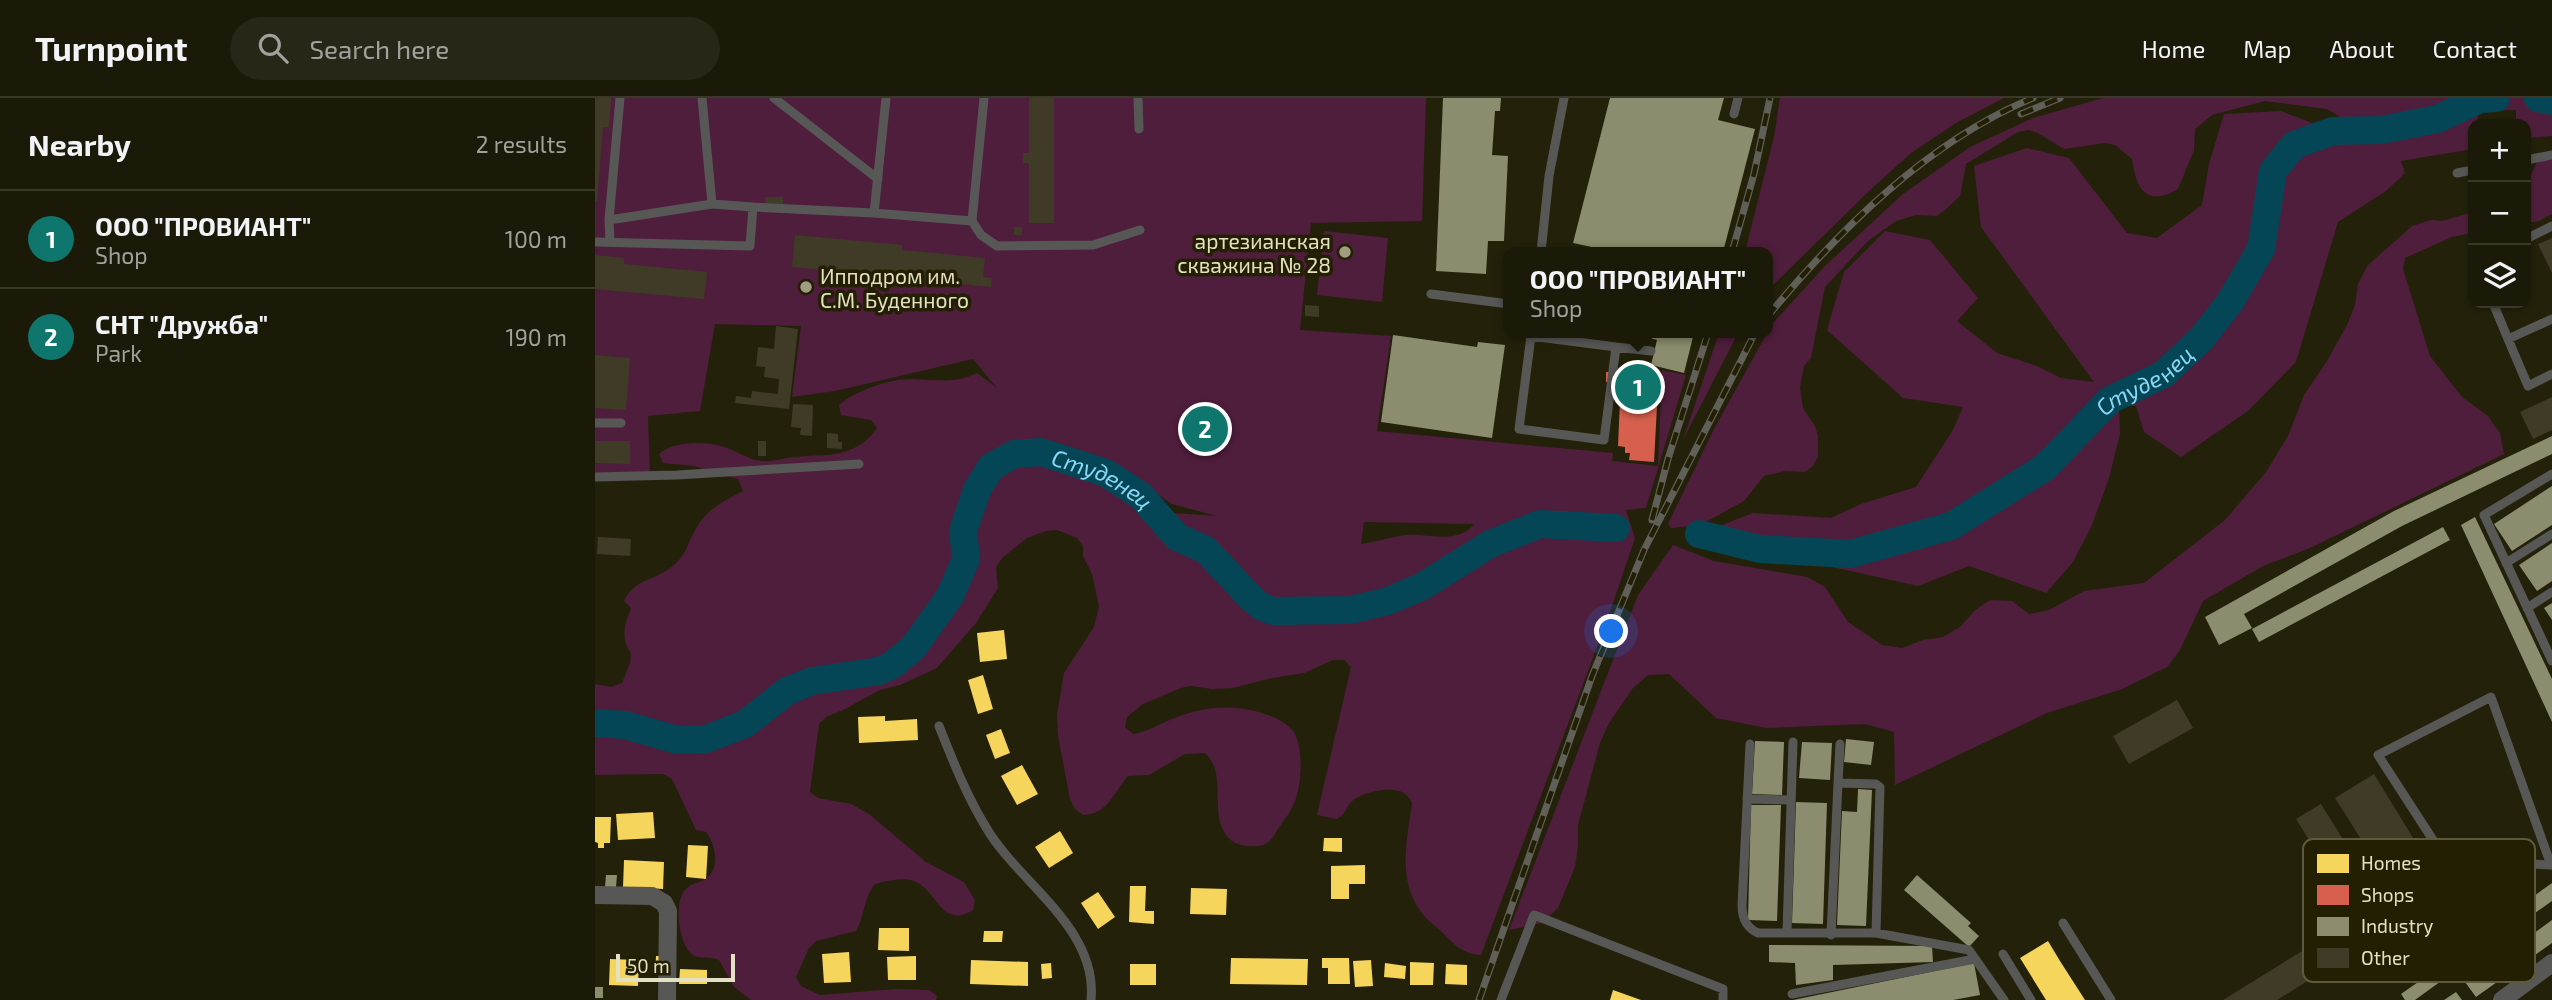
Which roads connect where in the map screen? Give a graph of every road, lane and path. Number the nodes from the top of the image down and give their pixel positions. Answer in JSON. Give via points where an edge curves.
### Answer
{"nodes":[{"id":1,"x":620,"y":98,"type":"edge"},
{"id":2,"x":702,"y":98,"type":"edge"},
{"id":3,"x":774,"y":98,"type":"edge"},
{"id":4,"x":887,"y":98,"type":"edge"},
{"id":5,"x":984,"y":98,"type":"edge"},
{"id":6,"x":1138,"y":98,"type":"edge"},
{"id":7,"x":1564,"y":98,"type":"edge"},
{"id":8,"x":1738,"y":98,"type":"edge"},
{"id":9,"x":1734,"y":114,"type":"dead end"},
{"id":10,"x":1139,"y":129,"type":"dead end"},
{"id":11,"x":2552,"y":155,"type":"edge"},
{"id":12,"x":2531,"y":159,"type":"edge"},
{"id":13,"x":2468,"y":171,"type":"edge"},
{"id":14,"x":2457,"y":173,"type":"dead end"},
{"id":15,"x":878,"y":179,"type":"junction"},
{"id":16,"x":712,"y":204,"type":"junction"},
{"id":17,"x":753,"y":207,"type":"junction"},
{"id":18,"x":874,"y":213,"type":"junction"},
{"id":19,"x":609,"y":220,"type":"junction"},
{"id":20,"x":972,"y":221,"type":"junction"},
{"id":21,"x":2552,"y":226,"type":"edge"},
{"id":22,"x":1140,"y":230,"type":"dead end"},
{"id":23,"x":2531,"y":236,"type":"edge"},
{"id":24,"x":610,"y":241,"type":"junction"},
{"id":25,"x":595,"y":243,"type":"edge"},
{"id":26,"x":1542,"y":247,"type":"edge"},
{"id":27,"x":1431,"y":294,"type":"dead end"},
{"id":28,"x":1503,"y":303,"type":"edge"},
{"id":29,"x":2495,"y":308,"type":"edge"},
{"id":30,"x":2552,"y":319,"type":"edge"},
{"id":31,"x":1530,"y":338,"type":"edge"},
{"id":32,"x":1557,"y":338,"type":"edge"},
{"id":33,"x":2508,"y":339,"type":"junction"},
{"id":34,"x":1616,"y":347,"type":"junction"},
{"id":35,"x":1651,"y":351,"type":"dead end"},
{"id":36,"x":2552,"y":374,"type":"edge"},
{"id":37,"x":595,"y":423,"type":"edge"},
{"id":38,"x":621,"y":423,"type":"dead end"},
{"id":39,"x":859,"y":464,"type":"dead end"},
{"id":40,"x":2552,"y":474,"type":"edge"},
{"id":41,"x":595,"y":477,"type":"edge"},
{"id":42,"x":2552,"y":534,"type":"edge"},
{"id":43,"x":2506,"y":563,"type":"junction"},
{"id":44,"x":2552,"y":592,"type":"edge"},
{"id":45,"x":2527,"y":608,"type":"junction"},
{"id":46,"x":2552,"y":661,"type":"edge"},
{"id":47,"x":939,"y":726,"type":"dead end"},
{"id":48,"x":1793,"y":742,"type":"dead end"},
{"id":49,"x":1750,"y":744,"type":"dead end"},
{"id":50,"x":1840,"y":744,"type":"dead end"},
{"id":51,"x":1839,"y":783,"type":"junction"},
{"id":52,"x":1747,"y":799,"type":"junction"},
{"id":53,"x":1791,"y":800,"type":"junction"},
{"id":54,"x":2432,"y":839,"type":"edge"},
{"id":55,"x":2552,"y":865,"type":"edge"},
{"id":56,"x":595,"y":895,"type":"edge"},
{"id":57,"x":2063,"y":923,"type":"dead end"},
{"id":58,"x":1787,"y":932,"type":"junction"},
{"id":59,"x":1876,"y":933,"type":"junction"},
{"id":60,"x":1831,"y":934,"type":"junction"},
{"id":61,"x":2003,"y":954,"type":"dead end"},
{"id":62,"x":1975,"y":959,"type":"junction"},
{"id":63,"x":2552,"y":963,"type":"edge"},
{"id":64,"x":2535,"y":976,"type":"edge"},
{"id":65,"x":2527,"y":982,"type":"edge"},
{"id":66,"x":1792,"y":994,"type":"dead end"},
{"id":67,"x":667,"y":1000,"type":"edge"},
{"id":68,"x":1091,"y":1000,"type":"edge"},
{"id":69,"x":1501,"y":1000,"type":"edge"},
{"id":70,"x":1723,"y":1000,"type":"edge"},
{"id":71,"x":2004,"y":1000,"type":"edge"},
{"id":72,"x":2031,"y":1000,"type":"edge"},
{"id":73,"x":2111,"y":1000,"type":"edge"},
{"id":74,"x":2503,"y":1000,"type":"edge"}],
"edges":[{"from":1,"to":19,"type":"lane"},
{"from":2,"to":16,"type":"lane"},
{"from":3,"to":15,"type":"lane"},
{"from":4,"to":15,"type":"lane"},
{"from":5,"to":20,"type":"lane"},
{"from":6,"to":10,"type":"lane"},
{"from":7,"to":26,"type":"lane"},
{"from":8,"to":9,"type":"lane"},
{"from":11,"to":12,"type":"lane"},
{"from":13,"to":14,"type":"lane"},
{"from":15,"to":18,"type":"lane"},
{"from":16,"to":17,"type":"lane"},
{"from":16,"to":19,"type":"lane"},
{"from":17,"to":18,"type":"lane"},
{"from":17,"to":24,"type":"lane","via":[[750,246]]},
{"from":18,"to":20,"type":"lane"},
{"from":19,"to":24,"type":"lane"},
{"from":20,"to":22,"type":"lane","via":[[981,235],[997,246],[1093,245]]},
{"from":21,"to":23,"type":"lane"},
{"from":24,"to":25,"type":"lane"},
{"from":27,"to":28,"type":"lane"},
{"from":29,"to":33,"type":"lane"},
{"from":30,"to":33,"type":"lane"},
{"from":31,"to":34,"type":"lane","via":[[1519,429],[1604,440]]},
{"from":32,"to":34,"type":"lane"},
{"from":33,"to":36,"type":"lane","via":[[2528,386]]},
{"from":34,"to":35,"type":"lane"},
{"from":37,"to":38,"type":"lane"},
{"from":39,"to":41,"type":"lane"},
{"from":40,"to":43,"type":"lane","via":[[2484,514]]},
{"from":42,"to":43,"type":"lane"},
{"from":43,"to":45,"type":"lane"},
{"from":44,"to":45,"type":"lane"},
{"from":45,"to":46,"type":"lane"},
{"from":47,"to":68,"type":"lane","via":[[988,831],[1078,943],[1093,982]]},
{"from":48,"to":53,"type":"lane"},
{"from":49,"to":52,"type":"lane"},
{"from":50,"to":51,"type":"lane"},
{"from":51,"to":59,"type":"lane","via":[[1881,787]]},
{"from":51,"to":60,"type":"lane"},
{"from":52,"to":53,"type":"lane"},
{"from":52,"to":58,"type":"lane","via":[[1742,914],[1758,933]]},
{"from":53,"to":58,"type":"lane"},
{"from":54,"to":55,"type":"lane","via":[[2378,755],[2491,697]]},
{"from":56,"to":67,"type":"street","via":[[652,896],[664,903],[668,911]]},
{"from":57,"to":73,"type":"lane"},
{"from":58,"to":60,"type":"lane"},
{"from":59,"to":60,"type":"lane"},
{"from":59,"to":62,"type":"lane","via":[[1969,950]]},
{"from":61,"to":72,"type":"lane"},
{"from":62,"to":66,"type":"lane"},
{"from":62,"to":71,"type":"lane"},
{"from":63,"to":64,"type":"street"},
{"from":65,"to":74,"type":"street"},
{"from":69,"to":70,"type":"lane","via":[[1534,915],[1723,989]]}]}
